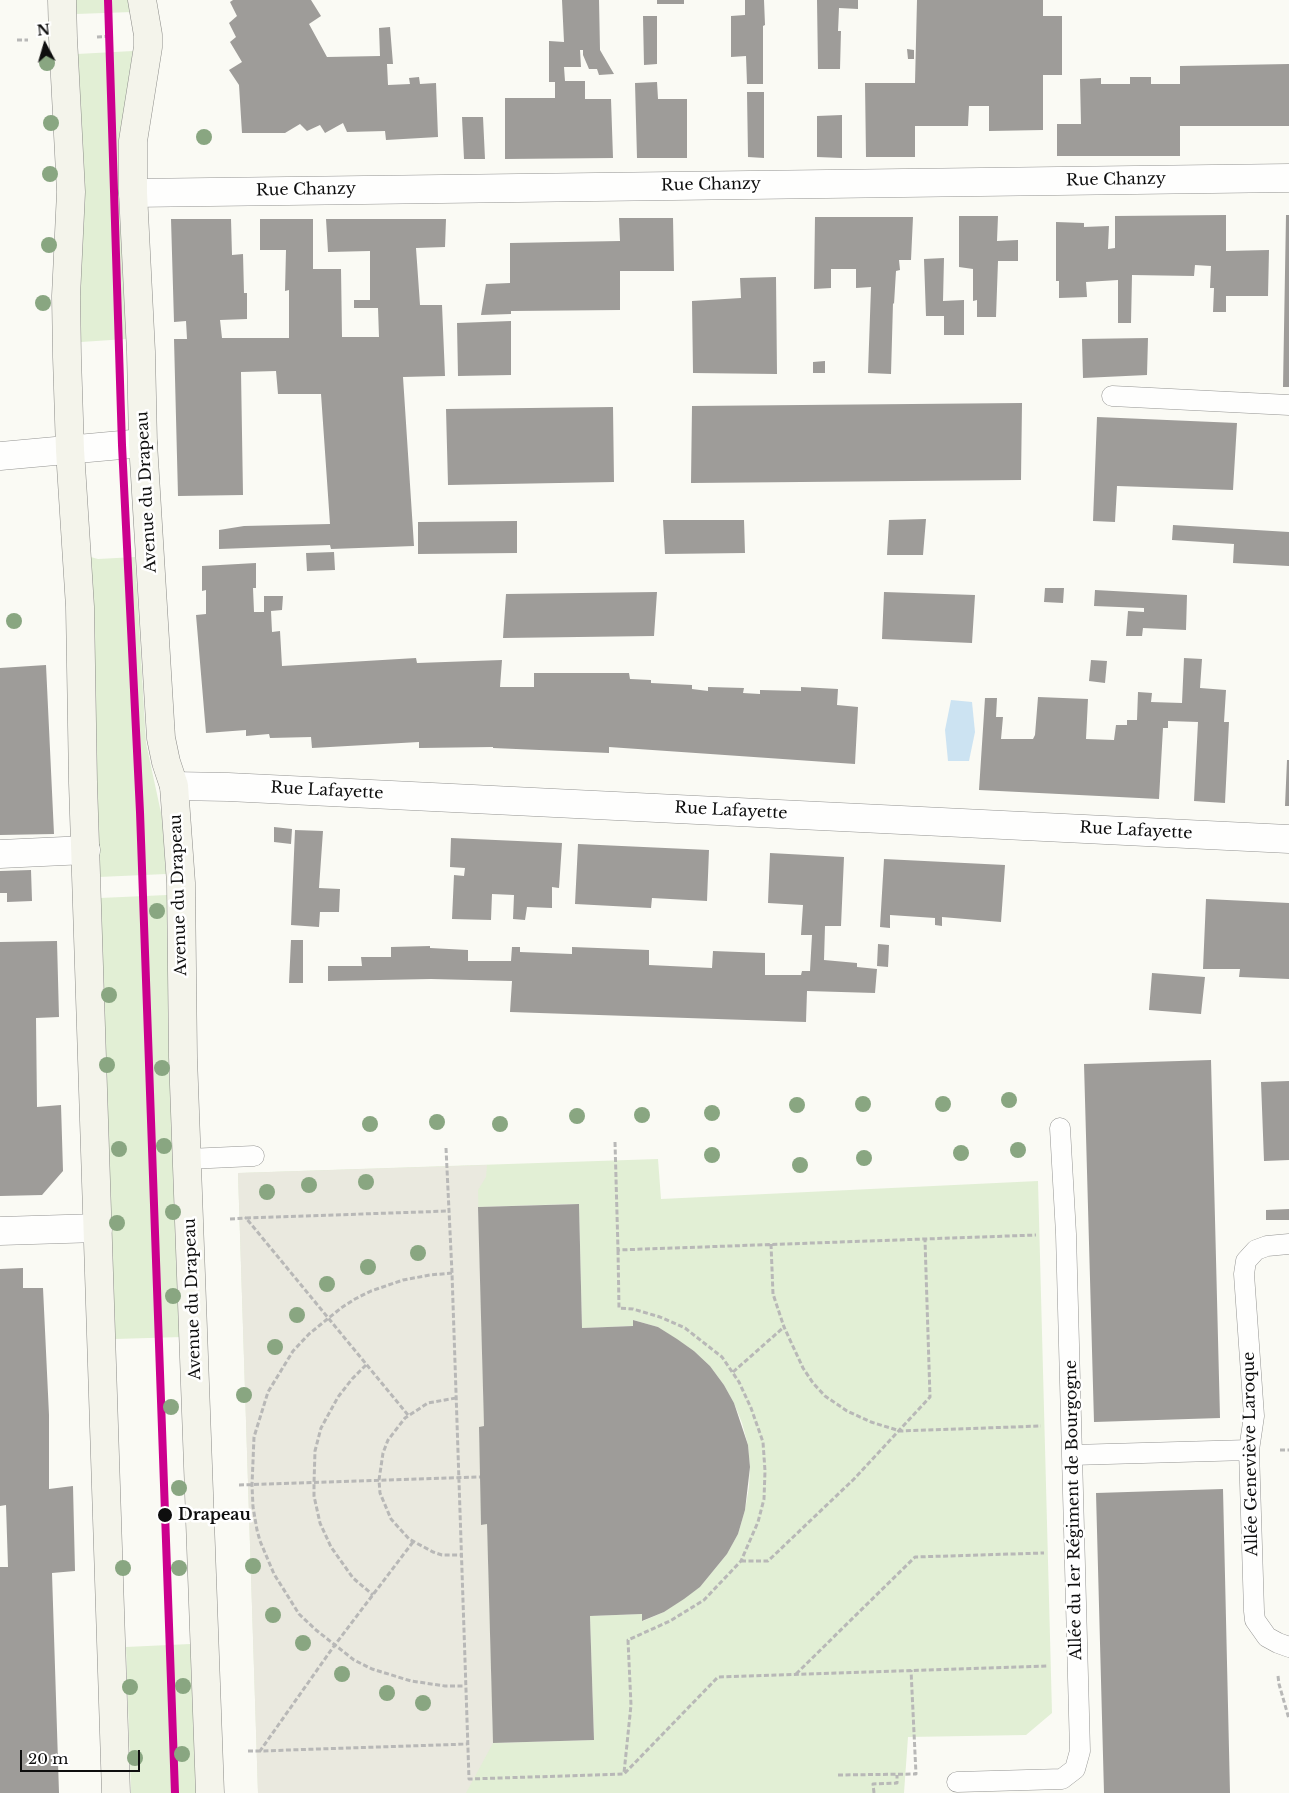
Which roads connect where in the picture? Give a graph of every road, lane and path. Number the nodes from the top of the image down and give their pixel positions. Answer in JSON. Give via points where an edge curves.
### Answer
{"nodes":[{"id":1,"x":62,"y":0,"type":"edge"},
{"id":2,"x":142,"y":0,"type":"edge"},
{"id":3,"x":1289,"y":178,"type":"edge"},
{"id":4,"x":133,"y":192,"type":"junction"},
{"id":5,"x":1112,"y":396,"type":"dead end"},
{"id":6,"x":1289,"y":405,"type":"edge"},
{"id":7,"x":143,"y":443,"type":"junction"},
{"id":8,"x":70,"y":450,"type":"junction"},
{"id":9,"x":0,"y":456,"type":"edge"},
{"id":10,"x":174,"y":786,"type":"junction"},
{"id":11,"x":1289,"y":839,"type":"edge"},
{"id":12,"x":86,"y":850,"type":"junction"},
{"id":13,"x":0,"y":854,"type":"edge"},
{"id":14,"x":1060,"y":1128,"type":"dead end"},
{"id":15,"x":615,"y":1142,"type":"dead end"},
{"id":16,"x":446,"y":1148,"type":"dead end"},
{"id":17,"x":254,"y":1156,"type":"dead end"},
{"id":18,"x":188,"y":1158,"type":"junction"},
{"id":19,"x":449,"y":1211,"type":"junction"},
{"id":20,"x":246,"y":1218,"type":"junction"},
{"id":21,"x":230,"y":1219,"type":"dead end"},
{"id":22,"x":98,"y":1228,"type":"junction"},
{"id":23,"x":0,"y":1231,"type":"edge"},
{"id":24,"x":1066,"y":1234,"type":"junction"},
{"id":25,"x":925,"y":1240,"type":"junction"},
{"id":26,"x":771,"y":1244,"type":"junction"},
{"id":27,"x":1289,"y":1244,"type":"edge"},
{"id":28,"x":618,"y":1250,"type":"junction"},
{"id":29,"x":452,"y":1273,"type":"junction"},
{"id":30,"x":328,"y":1318,"type":"junction"},
{"id":31,"x":784,"y":1327,"type":"junction"},
{"id":32,"x":366,"y":1365,"type":"junction"},
{"id":33,"x":733,"y":1372,"type":"junction"},
{"id":34,"x":456,"y":1398,"type":"junction"},
{"id":35,"x":408,"y":1415,"type":"junction"},
{"id":36,"x":1072,"y":1425,"type":"junction"},
{"id":37,"x":900,"y":1431,"type":"junction"},
{"id":38,"x":1250,"y":1450,"type":"junction"},
{"id":39,"x":1072,"y":1455,"type":"junction"},
{"id":40,"x":480,"y":1477,"type":"dead end"},
{"id":41,"x":458,"y":1478,"type":"junction"},
{"id":42,"x":379,"y":1480,"type":"junction"},
{"id":43,"x":314,"y":1483,"type":"junction"},
{"id":44,"x":239,"y":1485,"type":"dead end"},
{"id":45,"x":252,"y":1485,"type":"junction"},
{"id":46,"x":413,"y":1542,"type":"junction"},
{"id":47,"x":1075,"y":1552,"type":"junction"},
{"id":48,"x":461,"y":1555,"type":"junction"},
{"id":49,"x":741,"y":1562,"type":"junction"},
{"id":50,"x":373,"y":1595,"type":"junction"},
{"id":51,"x":1283,"y":1645,"type":"edge"},
{"id":52,"x":334,"y":1646,"type":"junction"},
{"id":53,"x":1078,"y":1665,"type":"junction"},
{"id":54,"x":911,"y":1670,"type":"junction"},
{"id":55,"x":796,"y":1674,"type":"junction"},
{"id":56,"x":465,"y":1686,"type":"junction"},
{"id":57,"x":1289,"y":1720,"type":"edge"},
{"id":58,"x":467,"y":1744,"type":"junction"},
{"id":59,"x":260,"y":1751,"type":"junction"},
{"id":60,"x":248,"y":1752,"type":"dead end"},
{"id":61,"x":624,"y":1774,"type":"junction"},
{"id":62,"x":897,"y":1774,"type":"junction"},
{"id":63,"x":838,"y":1775,"type":"dead end"},
{"id":64,"x":957,"y":1782,"type":"dead end"},
{"id":65,"x":116,"y":1793,"type":"edge"},
{"id":66,"x":210,"y":1793,"type":"edge"},
{"id":67,"x":874,"y":1793,"type":"edge"}],
"edges":[{"from":1,"to":8,"type":"main road","via":[[71,192],[66,296]]},
{"from":2,"to":4,"type":"main road","name":"Avenue du Drapeau","via":[[148,47],[133,141]]},
{"from":3,"to":4,"type":"street","name":"Rue Chanzy"},
{"from":4,"to":7,"type":"main road","name":"Avenue du Drapeau"},
{"from":5,"to":6,"type":"lane"},
{"from":7,"to":8,"type":"street"},
{"from":7,"to":10,"type":"main road","name":"Avenue du Drapeau","via":[[161,738]]},
{"from":8,"to":9,"type":"street"},
{"from":8,"to":12,"type":"main road","via":[[80,607]]},
{"from":10,"to":11,"type":"street","name":"Rue Lafayette","via":[[228,786]]},
{"from":10,"to":18,"type":"main road","name":"Avenue du Drapeau","via":[[181,883]]},
{"from":12,"to":13,"type":"street"},
{"from":12,"to":22,"type":"main road"},
{"from":14,"to":24,"type":"lane","name":"Allée du 1er Régiment de Bourgogne"},
{"from":15,"to":28,"type":"path"},
{"from":16,"to":19,"type":"path"},
{"from":17,"to":18,"type":"lane"},
{"from":18,"to":66,"type":"main road","name":"Avenue du Drapeau"},
{"from":19,"to":20,"type":"path"},
{"from":19,"to":29,"type":"path"},
{"from":20,"to":21,"type":"path"},
{"from":20,"to":30,"type":"path"},
{"from":22,"to":23,"type":"street"},
{"from":22,"to":65,"type":"main road"},
{"from":24,"to":25,"type":"path"},
{"from":24,"to":36,"type":"lane","name":"Allée du 1er Régiment de Bourgogne"},
{"from":25,"to":26,"type":"path"},
{"from":25,"to":37,"type":"path","via":[[930,1397]]},
{"from":26,"to":28,"type":"path"},
{"from":26,"to":31,"type":"path","via":[[773,1294]]},
{"from":27,"to":38,"type":"lane","name":"Allée Geneviève Laroque","via":[[1256,1250],[1246,1261],[1244,1274],[1254,1416]]},
{"from":28,"to":33,"type":"path","via":[[619,1308],[660,1317],[685,1328],[722,1357]]},
{"from":29,"to":30,"type":"path","via":[[419,1276],[388,1284],[355,1299]]},
{"from":29,"to":34,"type":"path"},
{"from":30,"to":32,"type":"path"},
{"from":30,"to":45,"type":"path","via":[[293,1351],[268,1392],[254,1437]]},
{"from":31,"to":33,"type":"path"},
{"from":31,"to":37,"type":"path","via":[[803,1368],[825,1396],[848,1411]]},
{"from":32,"to":35,"type":"path"},
{"from":32,"to":43,"type":"path","via":[[345,1388],[324,1423],[315,1451]]},
{"from":33,"to":49,"type":"path","via":[[763,1442],[765,1471],[764,1499],[758,1522]]},
{"from":34,"to":35,"type":"path","via":[[428,1403]]},
{"from":34,"to":41,"type":"path"},
{"from":35,"to":42,"type":"path","via":[[388,1440]]},
{"from":36,"to":37,"type":"path"},
{"from":36,"to":39,"type":"lane","name":"Allée du 1er Régiment de Bourgogne"},
{"from":37,"to":49,"type":"path","via":[[768,1560]]},
{"from":38,"to":39,"type":"lane"},
{"from":38,"to":51,"type":"lane","name":"Allée Geneviève Laroque","via":[[1254,1611],[1261,1630]]},
{"from":39,"to":47,"type":"lane","name":"Allée du 1er Régiment de Bourgogne"},
{"from":40,"to":41,"type":"path"},
{"from":41,"to":42,"type":"path"},
{"from":41,"to":48,"type":"path"},
{"from":42,"to":43,"type":"path"},
{"from":42,"to":46,"type":"path","via":[[380,1493],[391,1519]]},
{"from":43,"to":45,"type":"path"},
{"from":43,"to":50,"type":"path","via":[[320,1523],[331,1547],[353,1578]]},
{"from":44,"to":45,"type":"path"},
{"from":45,"to":52,"type":"path","via":[[257,1530],[274,1574],[299,1614]]},
{"from":46,"to":48,"type":"path","via":[[442,1554]]},
{"from":46,"to":50,"type":"path"},
{"from":47,"to":53,"type":"lane","name":"Allée du 1er Régiment de Bourgogne"},
{"from":47,"to":55,"type":"path","via":[[915,1556]]},
{"from":48,"to":56,"type":"path"},
{"from":49,"to":61,"type":"path","via":[[704,1600],[670,1621],[628,1640],[631,1704]]},
{"from":50,"to":52,"type":"path"},
{"from":51,"to":57,"type":"path","via":[[1279,1684]]},
{"from":52,"to":56,"type":"path","via":[[354,1660],[396,1677],[445,1686]]},
{"from":52,"to":59,"type":"path"},
{"from":53,"to":54,"type":"path"},
{"from":53,"to":64,"type":"lane","name":"Allée du 1er Régiment de Bourgogne","via":[[1080,1751],[1075,1768],[1062,1779]]},
{"from":54,"to":55,"type":"path"},
{"from":54,"to":62,"type":"path","via":[[916,1774]]},
{"from":55,"to":61,"type":"path","via":[[718,1677]]},
{"from":56,"to":58,"type":"path"},
{"from":58,"to":59,"type":"path"},
{"from":58,"to":61,"type":"path","via":[[469,1779]]},
{"from":59,"to":60,"type":"path"},
{"from":62,"to":63,"type":"path"},
{"from":62,"to":67,"type":"path","via":[[897,1783],[873,1784]]}]}
